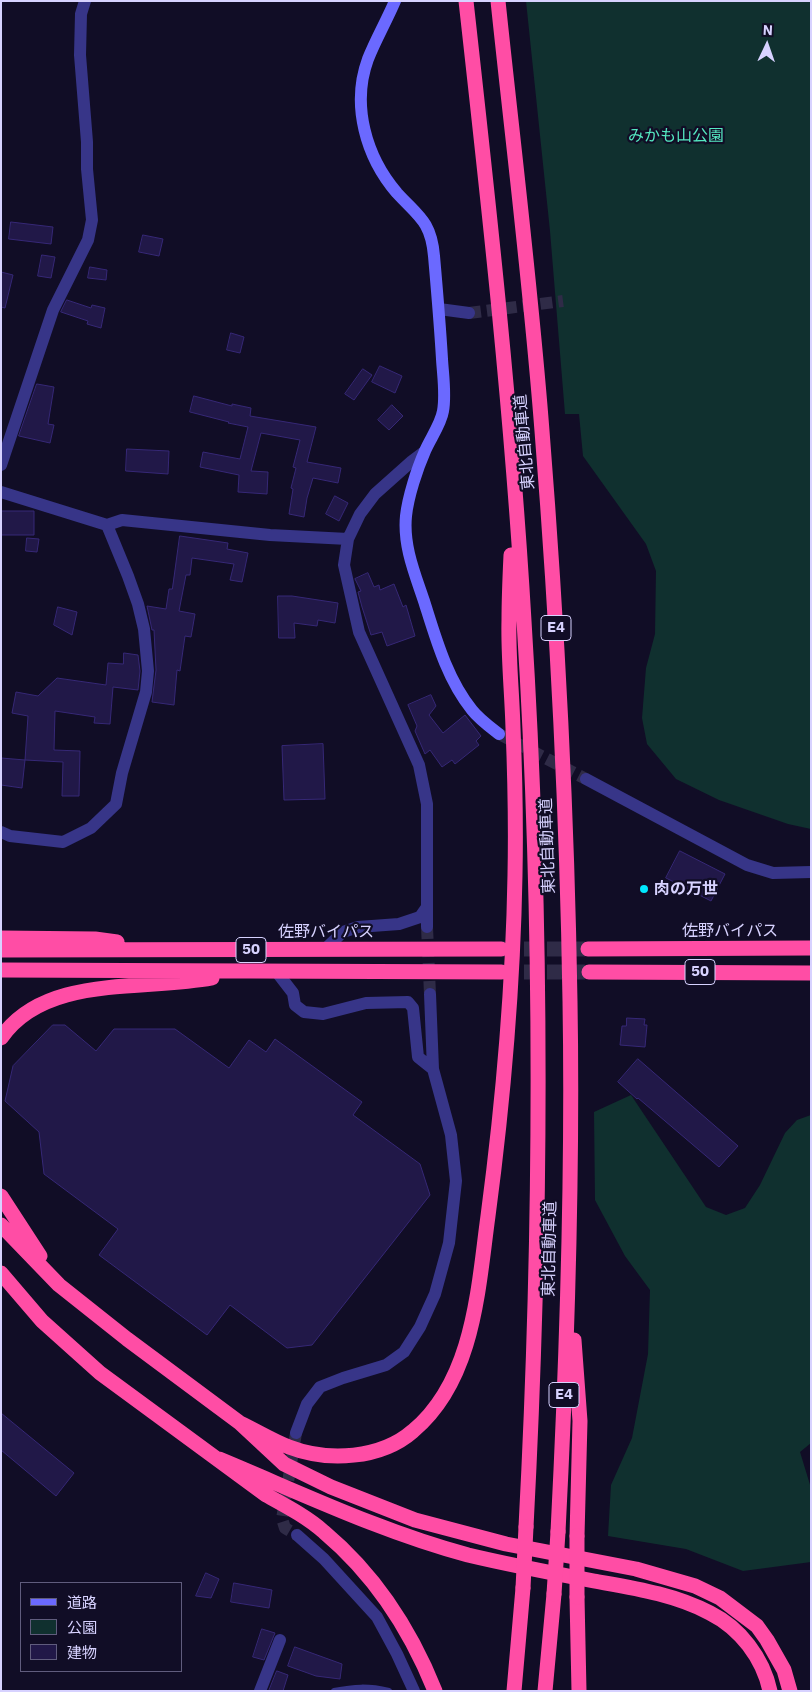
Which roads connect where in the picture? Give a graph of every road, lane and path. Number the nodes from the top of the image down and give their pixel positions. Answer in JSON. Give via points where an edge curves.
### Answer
{"nodes":[{"id":1,"x":85,"y":1,"type":"edge"},
{"id":2,"x":395,"y":1,"type":"edge"},
{"id":3,"x":466,"y":1,"type":"edge"},
{"id":4,"x":498,"y":1,"type":"edge"},
{"id":5,"x":439,"y":309,"type":"junction"},
{"id":6,"x":469,"y":313,"type":"tunnel mouth"},
{"id":7,"x":424,"y":452,"type":"junction"},
{"id":8,"x":1,"y":465,"type":"edge"},
{"id":9,"x":514,"y":480,"type":"junction"},
{"id":10,"x":1,"y":492,"type":"edge"},
{"id":11,"x":107,"y":525,"type":"junction"},
{"id":12,"x":348,"y":539,"type":"junction"},
{"id":13,"x":498,"y":734,"type":"tunnel mouth"},
{"id":14,"x":586,"y":779,"type":"tunnel mouth"},
{"id":15,"x":1,"y":832,"type":"edge"},
{"id":16,"x":811,"y":872,"type":"edge"},
{"id":17,"x":427,"y":907,"type":"junction"},
{"id":18,"x":427,"y":927,"type":"tunnel mouth"},
{"id":19,"x":1,"y":938,"type":"edge"},
{"id":20,"x":811,"y":948,"type":"edge"},
{"id":21,"x":501,"y":949,"type":"tunnel mouth"},
{"id":22,"x":588,"y":949,"type":"tunnel mouth"},
{"id":23,"x":1,"y":950,"type":"edge"},
{"id":24,"x":163,"y":950,"type":"junction"},
{"id":25,"x":324,"y":950,"type":"junction"},
{"id":26,"x":1,"y":970,"type":"edge"},
{"id":27,"x":242,"y":971,"type":"junction"},
{"id":28,"x":276,"y":972,"type":"junction"},
{"id":29,"x":501,"y":972,"type":"tunnel mouth"},
{"id":30,"x":589,"y":972,"type":"tunnel mouth"},
{"id":31,"x":811,"y":973,"type":"edge"},
{"id":32,"x":430,"y":994,"type":"tunnel mouth"},
{"id":33,"x":1,"y":1038,"type":"edge"},
{"id":34,"x":433,"y":1069,"type":"junction"},
{"id":35,"x":1,"y":1196,"type":"edge"},
{"id":36,"x":1,"y":1224,"type":"edge"},
{"id":37,"x":568,"y":1257,"type":"junction"},
{"id":38,"x":1,"y":1260,"type":"edge"},
{"id":39,"x":1,"y":1273,"type":"edge"},
{"id":40,"x":59,"y":1285,"type":"junction"},
{"id":41,"x":18,"y":1292,"type":"junction"},
{"id":42,"x":240,"y":1423,"type":"junction"},
{"id":43,"x":296,"y":1433,"type":"tunnel mouth"},
{"id":44,"x":219,"y":1458,"type":"junction"},
{"id":45,"x":297,"y":1535,"type":"tunnel mouth"},
{"id":46,"x":280,"y":1640,"type":"dead end"},
{"id":47,"x":260,"y":1691,"type":"edge"},
{"id":48,"x":334,"y":1691,"type":"edge"},
{"id":49,"x":389,"y":1691,"type":"edge"},
{"id":50,"x":413,"y":1691,"type":"edge"},
{"id":51,"x":435,"y":1691,"type":"edge"},
{"id":52,"x":514,"y":1691,"type":"edge"},
{"id":53,"x":545,"y":1691,"type":"edge"},
{"id":54,"x":579,"y":1691,"type":"edge"},
{"id":55,"x":770,"y":1691,"type":"edge"},
{"id":56,"x":790,"y":1691,"type":"edge"}],
"edges":[{"from":1,"to":8,"type":"street","via":[[81,14],[80,55],[92,220],[88,240],[53,310]]},
{"from":2,"to":5,"type":"street","via":[[368,60],[361,88],[361,111],[366,136],[380,170],[424,220],[433,245]]},
{"from":3,"to":9,"type":"highway","name":"東北自動車道","number":"E4","via":[[501,322]]},
{"from":4,"to":37,"type":"highway","name":"東北自動車道","number":"E4","via":[[534,339],[555,620],[570,1002]]},
{"from":5,"to":6,"type":"street"},
{"from":5,"to":7,"type":"street","via":[[443,413]]},
{"from":7,"to":12,"type":"street","via":[[375,494],[360,514]]},
{"from":7,"to":13,"type":"street","via":[[406,516],[406,543],[442,656],[456,687],[472,711]]},
{"from":9,"to":42,"type":"highway","via":[[508,622],[514,736],[515,874],[510,998],[492,1189],[466,1345],[458,1372],[432,1413],[412,1433],[390,1445],[342,1456],[315,1454],[290,1447]]},
{"from":9,"to":52,"type":"highway","name":"東北自動車道","number":"E4","bridge":true,"via":[[530,738],[538,1010],[537,1255],[532,1419]]},
{"from":10,"to":11,"type":"street"},
{"from":11,"to":12,"type":"street","via":[[122,520],[270,535]]},
{"from":11,"to":15,"type":"street","via":[[138,604],[148,671],[146,692],[116,804],[91,828],[63,842],[10,836]]},
{"from":12,"to":17,"type":"street","via":[[344,565],[359,632],[410,743],[427,804]]},
{"from":14,"to":16,"type":"street","via":[[747,865],[774,872]]},
{"from":17,"to":18,"type":"street"},
{"from":17,"to":25,"type":"street","via":[[420,917],[399,924],[358,927],[343,932]]},
{"from":19,"to":24,"type":"highway","via":[[95,939]]},
{"from":20,"to":22,"type":"highway","name":"佐野バイパス","number":"50"},
{"from":21,"to":25,"type":"highway","name":"佐野バイパス","number":"50"},
{"from":23,"to":24,"type":"highway","name":"佐野バイパス","number":"50"},
{"from":24,"to":25,"type":"highway","name":"佐野バイパス","number":"50"},
{"from":26,"to":27,"type":"highway","number":"50"},
{"from":27,"to":28,"type":"highway","number":"50"},
{"from":27,"to":33,"type":"highway","via":[[187,983],[97,989],[62,996],[33,1007]]},
{"from":28,"to":29,"type":"highway","number":"50"},
{"from":28,"to":34,"type":"street","via":[[294,992],[295,1006],[304,1012],[323,1014],[366,1004],[408,1002],[413,1008],[418,1057]]},
{"from":30,"to":31,"type":"highway","number":"50"},
{"from":32,"to":34,"type":"street"},
{"from":34,"to":43,"type":"street","via":[[451,1135],[456,1181],[449,1243],[436,1294],[404,1352],[386,1366],[320,1387],[307,1404]]},
{"from":35,"to":40,"type":"highway"},
{"from":36,"to":40,"type":"highway"},
{"from":37,"to":53,"type":"highway","name":"東北自動車道","number":"E4","bridge":true,"via":[[564,1422]]},
{"from":37,"to":54,"type":"highway","bridge":true,"via":[[580,1421],[577,1536]]},
{"from":38,"to":41,"type":"highway"},
{"from":39,"to":41,"type":"highway"},
{"from":40,"to":42,"type":"highway"},
{"from":41,"to":44,"type":"highway","via":[[42,1321],[100,1373]]},
{"from":42,"to":56,"type":"highway","via":[[284,1464],[331,1487],[415,1520],[506,1544],[636,1569],[694,1586],[720,1598],[757,1626],[780,1663]]},
{"from":44,"to":51,"type":"highway","via":[[266,1495],[324,1531],[347,1553],[376,1585],[403,1625]]},
{"from":44,"to":55,"type":"highway","via":[[372,1524],[437,1546],[506,1564],[636,1588],[711,1613],[734,1629],[751,1648],[762,1666]]},
{"from":45,"to":50,"type":"street","via":[[377,1617]]},
{"from":46,"to":47,"type":"street"},
{"from":48,"to":49,"type":"lane","via":[[349,1687]]}]}
